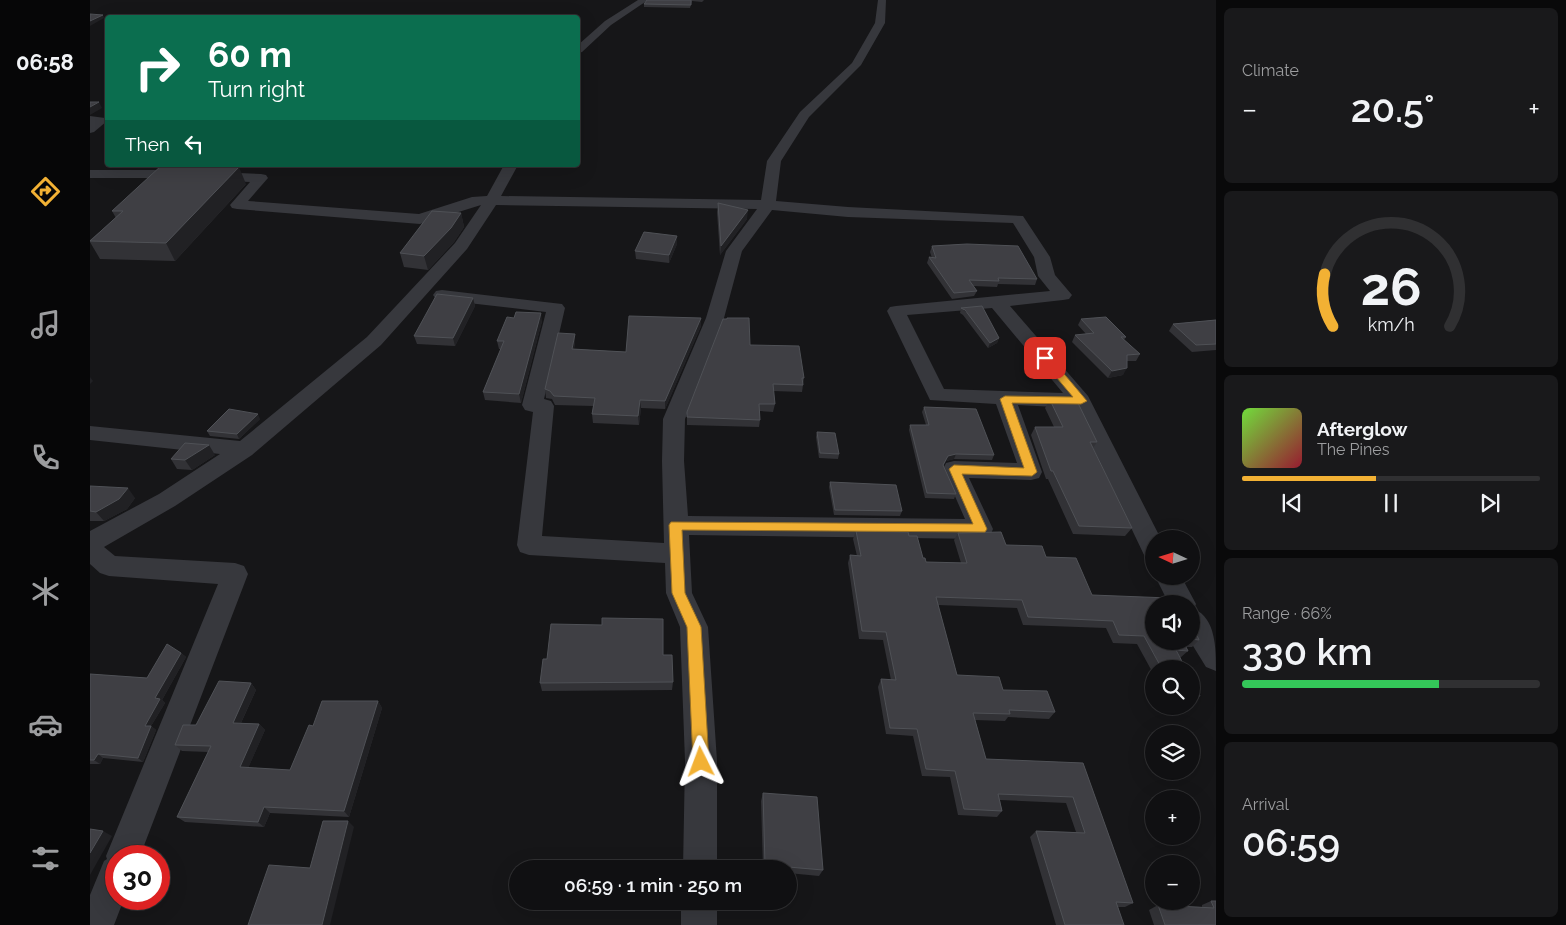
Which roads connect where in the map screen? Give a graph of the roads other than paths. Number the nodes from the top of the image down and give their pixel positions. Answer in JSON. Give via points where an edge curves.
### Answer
{"nodes":[{"id":1,"x":644,"y":0,"type":"edge"},
{"id":2,"x":882,"y":0,"type":"edge"},
{"id":3,"x":580,"y":48,"type":"edge"},
{"id":4,"x":105,"y":112,"type":"edge"},
{"id":5,"x":90,"y":120,"type":"edge"},
{"id":6,"x":90,"y":130,"type":"edge"},
{"id":7,"x":510,"y":167,"type":"edge"},
{"id":8,"x":90,"y":174,"type":"edge"},
{"id":9,"x":491,"y":201,"type":"junction"},
{"id":10,"x":768,"y":205,"type":"junction"},
{"id":11,"x":419,"y":292,"type":"junction"},
{"id":12,"x":997,"y":302,"type":"junction"},
{"id":13,"x":1005,"y":399,"type":"junction"},
{"id":14,"x":1081,"y":401,"type":"junction"},
{"id":15,"x":90,"y":433,"type":"edge"},
{"id":16,"x":244,"y":449,"type":"junction"},
{"id":17,"x":676,"y":525,"type":"junction"},
{"id":18,"x":1145,"y":532,"type":"edge"},
{"id":19,"x":90,"y":543,"type":"edge"},
{"id":20,"x":90,"y":550,"type":"edge"},
{"id":21,"x":677,"y":554,"type":"junction"},
{"id":22,"x":1200,"y":634,"type":"edge"},
{"id":23,"x":1216,"y":658,"type":"edge"},
{"id":24,"x":127,"y":845,"type":"edge"},
{"id":25,"x":700,"y":860,"type":"edge"},
{"id":26,"x":105,"y":902,"type":"edge"},
{"id":27,"x":699,"y":910,"type":"edge"},
{"id":28,"x":96,"y":925,"type":"edge"},
{"id":29,"x":699,"y":925,"type":"edge"}],
"edges":[{"from":1,"to":3,"type":"street","via":[[608,23]]},
{"from":2,"to":10,"type":"street","via":[[880,23],[856,65],[804,115],[774,161]]},
{"from":4,"to":5,"type":"street"},
{"from":5,"to":6,"type":"street","via":[[101,122]]},
{"from":7,"to":9,"type":"street"},
{"from":8,"to":9,"type":"street","via":[[261,178],[237,205],[420,219],[477,200]]},
{"from":9,"to":10,"type":"street"},
{"from":9,"to":11,"type":"street","via":[[461,246]]},
{"from":10,"to":12,"type":"street","via":[[848,212],[1018,219],[1042,258],[1047,276],[1063,295]]},
{"from":10,"to":17,"type":"street","via":[[734,251],[715,318],[674,419]]},
{"from":11,"to":16,"type":"street","via":[[374,341]]},
{"from":11,"to":21,"type":"street","via":[[556,308],[532,405],[544,406],[529,545]]},
{"from":12,"to":13,"type":"street","via":[[896,311],[937,395]]},
{"from":12,"to":14,"type":"street"},
{"from":13,"to":14,"type":"street"},
{"from":13,"to":17,"type":"street","via":[[1032,472],[954,469],[981,529]]},
{"from":14,"to":18,"type":"street"},
{"from":15,"to":16,"type":"street"},
{"from":16,"to":19,"type":"street","via":[[167,500]]},
{"from":17,"to":21,"type":"street"},
{"from":20,"to":24,"type":"street","via":[[109,566],[235,574]]},
{"from":21,"to":25,"type":"street","via":[[679,593],[694,627],[701,762]]},
{"from":22,"to":23,"type":"street"},
{"from":26,"to":28,"type":"street"},
{"from":27,"to":29,"type":"street"}]}
